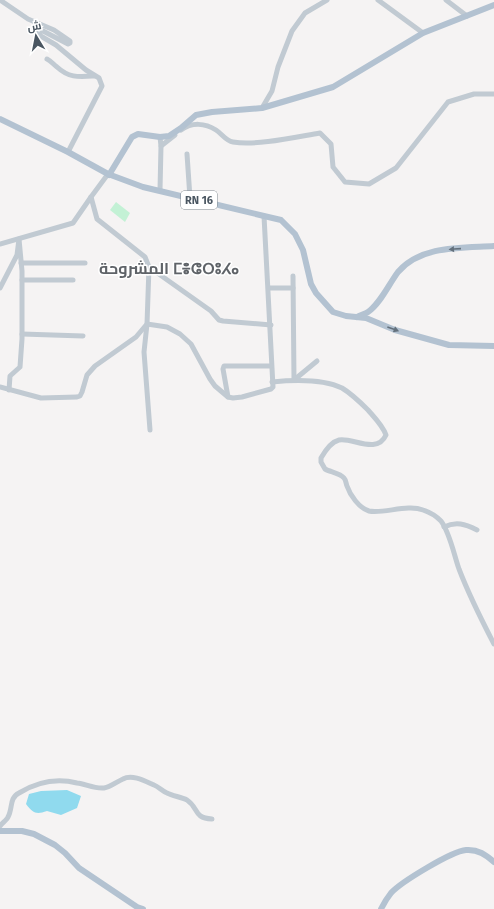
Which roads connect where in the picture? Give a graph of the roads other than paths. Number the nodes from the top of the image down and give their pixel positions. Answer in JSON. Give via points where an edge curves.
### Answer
{"nodes":[{"id":1,"x":0,"y":0,"type":"edge"},
{"id":2,"x":327,"y":0,"type":"edge"},
{"id":3,"x":378,"y":0,"type":"edge"},
{"id":4,"x":446,"y":0,"type":"edge"},
{"id":5,"x":494,"y":5,"type":"edge"},
{"id":6,"x":467,"y":16,"type":"junction"},
{"id":7,"x":423,"y":33,"type":"junction"},
{"id":8,"x":47,"y":59,"type":"dead end"},
{"id":9,"x":94,"y":76,"type":"junction"},
{"id":10,"x":494,"y":94,"type":"edge"},
{"id":11,"x":262,"y":108,"type":"junction"},
{"id":12,"x":0,"y":119,"type":"edge"},
{"id":13,"x":160,"y":137,"type":"junction"},
{"id":14,"x":161,"y":146,"type":"junction"},
{"id":15,"x":68,"y":152,"type":"junction"},
{"id":16,"x":187,"y":154,"type":"dead end"},
{"id":17,"x":109,"y":175,"type":"junction"},
{"id":18,"x":160,"y":190,"type":"junction"},
{"id":19,"x":91,"y":196,"type":"junction"},
{"id":20,"x":190,"y":198,"type":"junction"},
{"id":21,"x":264,"y":216,"type":"junction"},
{"id":22,"x":19,"y":239,"type":"junction"},
{"id":23,"x":0,"y":244,"type":"edge"},
{"id":24,"x":494,"y":246,"type":"edge"},
{"id":25,"x":21,"y":263,"type":"junction"},
{"id":26,"x":85,"y":263,"type":"dead end"},
{"id":27,"x":149,"y":267,"type":"junction"},
{"id":28,"x":293,"y":276,"type":"dead end"},
{"id":29,"x":22,"y":280,"type":"junction"},
{"id":30,"x":73,"y":280,"type":"dead end"},
{"id":31,"x":0,"y":288,"type":"edge"},
{"id":32,"x":269,"y":288,"type":"junction"},
{"id":33,"x":293,"y":288,"type":"junction"},
{"id":34,"x":356,"y":317,"type":"junction"},
{"id":35,"x":147,"y":324,"type":"junction"},
{"id":36,"x":271,"y":325,"type":"junction"},
{"id":37,"x":22,"y":334,"type":"junction"},
{"id":38,"x":83,"y":336,"type":"dead end"},
{"id":39,"x":494,"y":346,"type":"edge"},
{"id":40,"x":317,"y":361,"type":"dead end"},
{"id":41,"x":271,"y":366,"type":"junction"},
{"id":42,"x":294,"y":380,"type":"junction"},
{"id":43,"x":272,"y":382,"type":"junction"},
{"id":44,"x":0,"y":387,"type":"edge"},
{"id":45,"x":9,"y":390,"type":"junction"},
{"id":46,"x":228,"y":397,"type":"junction"},
{"id":47,"x":150,"y":430,"type":"dead end"},
{"id":48,"x":444,"y":527,"type":"junction"},
{"id":49,"x":477,"y":530,"type":"dead end"},
{"id":50,"x":494,"y":644,"type":"edge"},
{"id":51,"x":212,"y":819,"type":"dead end"},
{"id":52,"x":0,"y":826,"type":"edge"},
{"id":53,"x":0,"y":831,"type":"edge"},
{"id":54,"x":494,"y":862,"type":"edge"},
{"id":55,"x":136,"y":908,"type":"edge"},
{"id":56,"x":143,"y":909,"type":"edge"},
{"id":57,"x":382,"y":909,"type":"edge"}],
"edges":[{"from":1,"to":9,"type":"street","via":[[28,19],[54,30],[70,41],[68,44],[43,31],[37,32]]},
{"from":2,"to":11,"type":"street","via":[[305,13],[292,31],[272,91]]},
{"from":3,"to":7,"type":"street"},
{"from":4,"to":6,"type":"street"},
{"from":5,"to":6,"type":"main road"},
{"from":6,"to":7,"type":"main road"},
{"from":7,"to":11,"type":"main road","via":[[333,87]]},
{"from":8,"to":9,"type":"street","via":[[65,74],[78,77]]},
{"from":9,"to":15,"type":"street","via":[[99,78],[102,86]]},
{"from":10,"to":14,"type":"street","via":[[474,94],[448,102],[396,168],[369,184],[345,182],[333,167],[331,144],[320,133],[256,142],[233,142],[205,124],[198,124],[183,128]]},
{"from":11,"to":13,"type":"main road","via":[[196,115],[169,136]]},
{"from":12,"to":15,"type":"main road","number":"RN 16"},
{"from":13,"to":14,"type":"street"},
{"from":13,"to":17,"type":"main road","via":[[138,134],[132,137]]},
{"from":14,"to":18,"type":"street"},
{"from":15,"to":17,"type":"main road","number":"RN 16"},
{"from":16,"to":20,"type":"street"},
{"from":17,"to":18,"type":"main road","number":"RN 16"},
{"from":17,"to":19,"type":"street"},
{"from":18,"to":20,"type":"main road","number":"RN 16"},
{"from":19,"to":22,"type":"street","via":[[73,223]]},
{"from":19,"to":27,"type":"street","via":[[97,219],[145,257]]},
{"from":20,"to":21,"type":"main road","number":"RN 16"},
{"from":21,"to":32,"type":"street"},
{"from":21,"to":34,"type":"main road","number":"RN 16","via":[[281,220],[295,234],[303,250],[311,284],[333,312]]},
{"from":22,"to":23,"type":"street"},
{"from":22,"to":25,"type":"street"},
{"from":22,"to":31,"type":"street","via":[[17,255]]},
{"from":24,"to":34,"type":"main road","one_way":true,"via":[[448,249],[426,254],[410,262],[399,271],[375,306]]},
{"from":25,"to":26,"type":"street"},
{"from":25,"to":29,"type":"street"},
{"from":27,"to":35,"type":"street"},
{"from":27,"to":36,"type":"street","via":[[223,322]]},
{"from":28,"to":33,"type":"street"},
{"from":29,"to":30,"type":"street"},
{"from":29,"to":37,"type":"street"},
{"from":32,"to":33,"type":"street"},
{"from":32,"to":36,"type":"street"},
{"from":33,"to":42,"type":"street"},
{"from":34,"to":39,"type":"main road","number":"RN 16","one_way":true,"via":[[449,345]]},
{"from":35,"to":45,"type":"street","via":[[136,337],[95,366],[87,375],[80,396],[41,398]]},
{"from":35,"to":46,"type":"street","via":[[167,327],[180,334],[191,344],[215,386]]},
{"from":35,"to":47,"type":"street","via":[[144,365]]},
{"from":36,"to":41,"type":"street"},
{"from":37,"to":38,"type":"street"},
{"from":37,"to":45,"type":"street","via":[[20,367],[10,376]]},
{"from":40,"to":42,"type":"street"},
{"from":41,"to":43,"type":"street"},
{"from":41,"to":46,"type":"street","via":[[224,366]]},
{"from":42,"to":43,"type":"street"},
{"from":42,"to":48,"type":"street","via":[[320,382],[341,388],[352,395],[384,429],[386,435],[380,442],[366,445],[337,441],[331,444],[321,458],[325,470],[345,478],[353,497],[360,505],[368,511],[422,509],[436,516]]},
{"from":43,"to":46,"type":"street","via":[[273,387],[270,391]]},
{"from":44,"to":45,"type":"street"},
{"from":48,"to":49,"type":"street","via":[[456,523]]},
{"from":48,"to":50,"type":"street","via":[[473,603]]},
{"from":51,"to":52,"type":"street","via":[[202,818],[185,799],[167,793],[155,785],[128,777],[104,788],[57,780],[34,786],[13,798],[8,817]]},
{"from":53,"to":55,"type":"main road","via":[[34,834],[55,845],[79,868]]},
{"from":54,"to":57,"type":"main road","via":[[478,851],[458,852],[399,886],[391,893]]},
{"from":55,"to":56,"type":"main road"}]}
